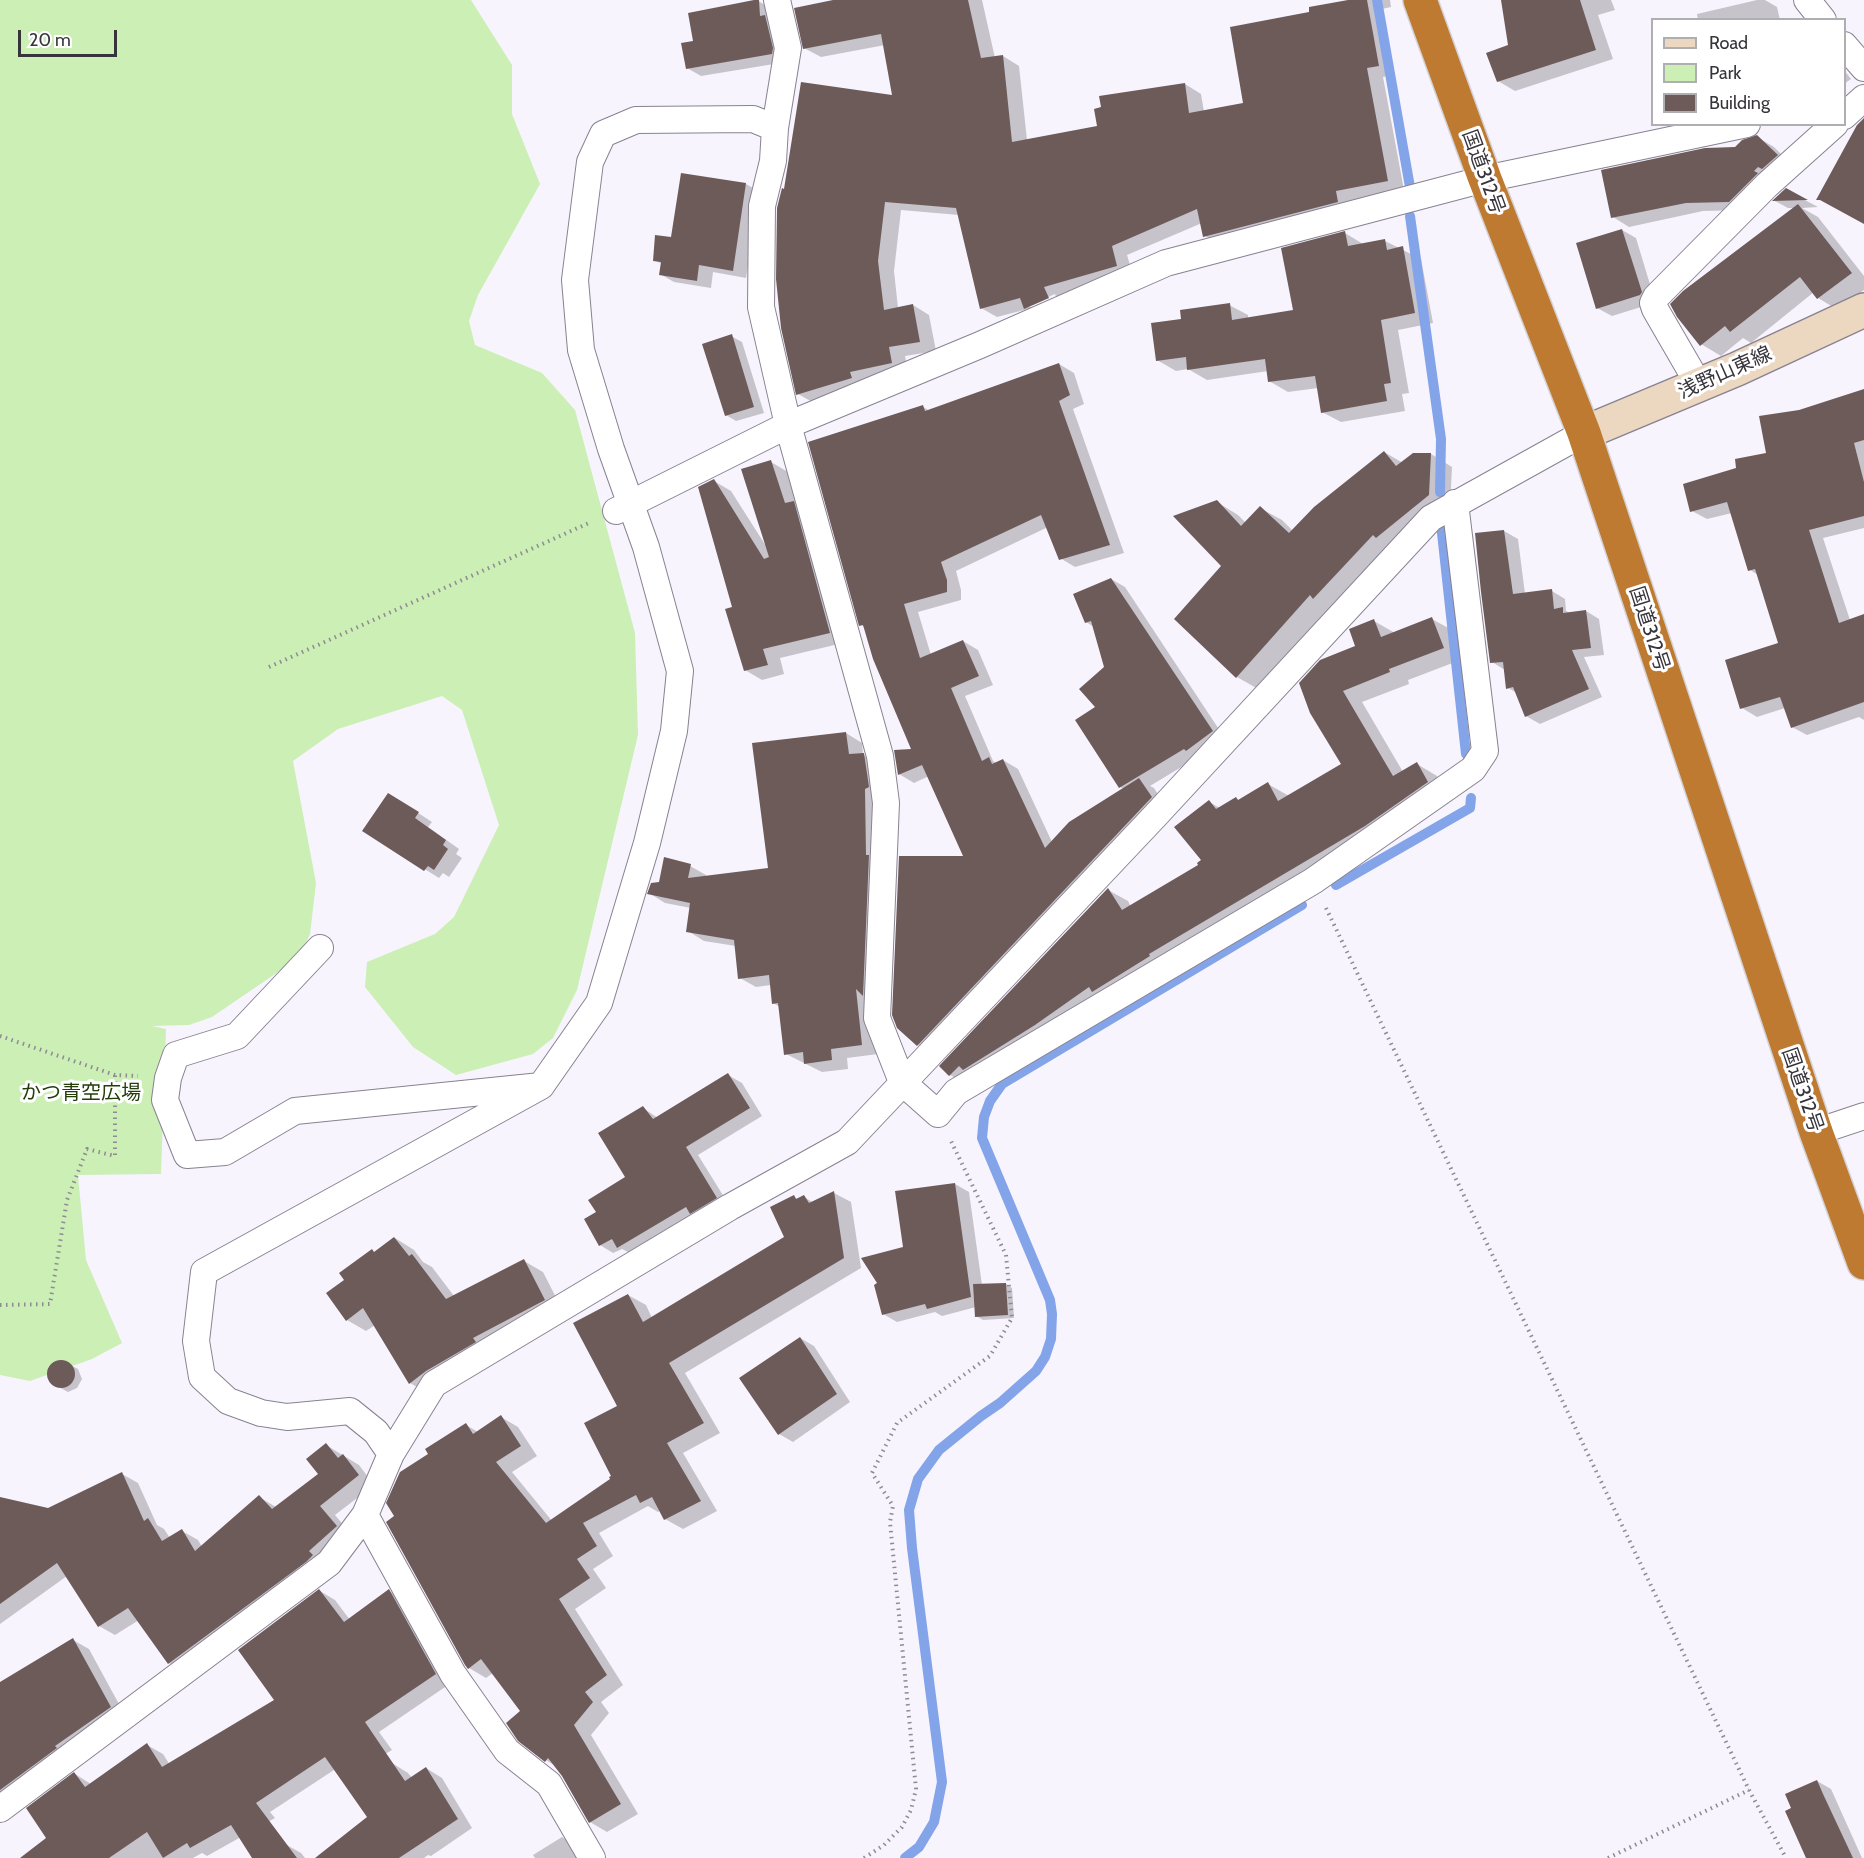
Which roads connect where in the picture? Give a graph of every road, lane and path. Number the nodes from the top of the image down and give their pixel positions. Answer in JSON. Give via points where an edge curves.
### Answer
{"nodes":[{"id":1,"x":777,"y":0,"type":"edge"},
{"id":2,"x":1420,"y":0,"type":"edge"},
{"id":3,"x":1807,"y":0,"type":"edge"},
{"id":4,"x":1821,"y":18,"type":"edge"},
{"id":5,"x":1846,"y":46,"type":"edge"},
{"id":6,"x":1864,"y":68,"type":"edge"},
{"id":7,"x":1737,"y":126,"type":"edge"},
{"id":8,"x":1832,"y":126,"type":"edge"},
{"id":9,"x":775,"y":128,"type":"junction"},
{"id":10,"x":1485,"y":179,"type":"junction"},
{"id":11,"x":1864,"y":310,"type":"edge"},
{"id":12,"x":1699,"y":385,"type":"junction"},
{"id":13,"x":788,"y":425,"type":"junction"},
{"id":14,"x":1584,"y":433,"type":"junction"},
{"id":15,"x":1455,"y":502,"type":"junction"},
{"id":16,"x":623,"y":508,"type":"junction"},
{"id":17,"x":269,"y":667,"type":"dead end"},
{"id":18,"x":1312,"y":880,"type":"junction"},
{"id":19,"x":320,"y":948,"type":"dead end"},
{"id":20,"x":0,"y":1036,"type":"edge"},
{"id":21,"x":115,"y":1075,"type":"junction"},
{"id":22,"x":168,"y":1078,"type":"junction"},
{"id":23,"x":902,"y":1082,"type":"junction"},
{"id":24,"x":541,"y":1086,"type":"junction"},
{"id":25,"x":939,"y":1114,"type":"junction"},
{"id":26,"x":1864,"y":1116,"type":"edge"},
{"id":27,"x":1816,"y":1132,"type":"junction"},
{"id":28,"x":1864,"y":1263,"type":"edge"},
{"id":29,"x":0,"y":1305,"type":"edge"},
{"id":30,"x":391,"y":1454,"type":"junction"},
{"id":31,"x":365,"y":1515,"type":"junction"},
{"id":32,"x":1749,"y":1790,"type":"junction"},
{"id":33,"x":0,"y":1809,"type":"edge"},
{"id":34,"x":592,"y":1858,"type":"edge"},
{"id":35,"x":864,"y":1858,"type":"edge"},
{"id":36,"x":1608,"y":1858,"type":"edge"},
{"id":37,"x":1786,"y":1858,"type":"edge"}],
"edges":[{"from":1,"to":9,"type":"street","via":[[788,48]]},
{"from":2,"to":10,"type":"highway","name":"国道312号"},
{"from":3,"to":4,"type":"street"},
{"from":5,"to":6,"type":"street"},
{"from":7,"to":10,"type":"street"},
{"from":8,"to":12,"type":"street","via":[[1656,297],[1655,309]]},
{"from":9,"to":13,"type":"street","via":[[774,160],[762,206],[761,307]]},
{"from":9,"to":16,"type":"street","via":[[753,119],[636,120],[603,134],[590,162],[575,280],[581,350]]},
{"from":10,"to":13,"type":"street","via":[[1166,263]]},
{"from":10,"to":14,"type":"highway","name":"国道312号"},
{"from":11,"to":12,"type":"main road","name":"浅野山東線"},
{"from":12,"to":14,"type":"main road","name":"浅野山東線"},
{"from":13,"to":16,"type":"street"},
{"from":13,"to":23,"type":"street","via":[[880,756],[886,803],[878,1018]]},
{"from":14,"to":15,"type":"street"},
{"from":14,"to":27,"type":"highway","name":"国道312号"},
{"from":15,"to":18,"type":"street","via":[[1485,751],[1473,769]]},
{"from":15,"to":23,"type":"street","via":[[1431,518]]},
{"from":16,"to":17,"type":"path"},
{"from":16,"to":24,"type":"street","via":[[646,547],[680,671],[674,731],[647,843],[599,1002]]},
{"from":18,"to":25,"type":"street","via":[[956,1092]]},
{"from":18,"to":32,"type":"path"},
{"from":19,"to":22,"type":"street","via":[[237,1036],[177,1055]]},
{"from":20,"to":21,"type":"path"},
{"from":21,"to":22,"type":"path"},
{"from":21,"to":29,"type":"path","via":[[115,1156],[87,1149],[67,1200],[50,1304]]},
{"from":22,"to":24,"type":"street","via":[[165,1100],[188,1155],[225,1152],[295,1111]]},
{"from":23,"to":25,"type":"street"},
{"from":23,"to":30,"type":"street","via":[[846,1142],[434,1384]]},
{"from":24,"to":30,"type":"street","via":[[204,1272],[196,1341],[202,1377],[228,1401],[261,1413],[287,1417],[350,1411],[376,1432]]},
{"from":25,"to":35,"type":"path","via":[[1006,1255],[1012,1318],[990,1356],[897,1423],[872,1473],[893,1506],[890,1522],[916,1789],[902,1827]]},
{"from":26,"to":27,"type":"street"},
{"from":27,"to":28,"type":"highway","name":"国道312号"},
{"from":30,"to":31,"type":"street"},
{"from":31,"to":33,"type":"street","via":[[329,1563]]},
{"from":31,"to":34,"type":"street","via":[[453,1674],[507,1751],[549,1784]]},
{"from":32,"to":36,"type":"path"},
{"from":32,"to":37,"type":"path"}]}
